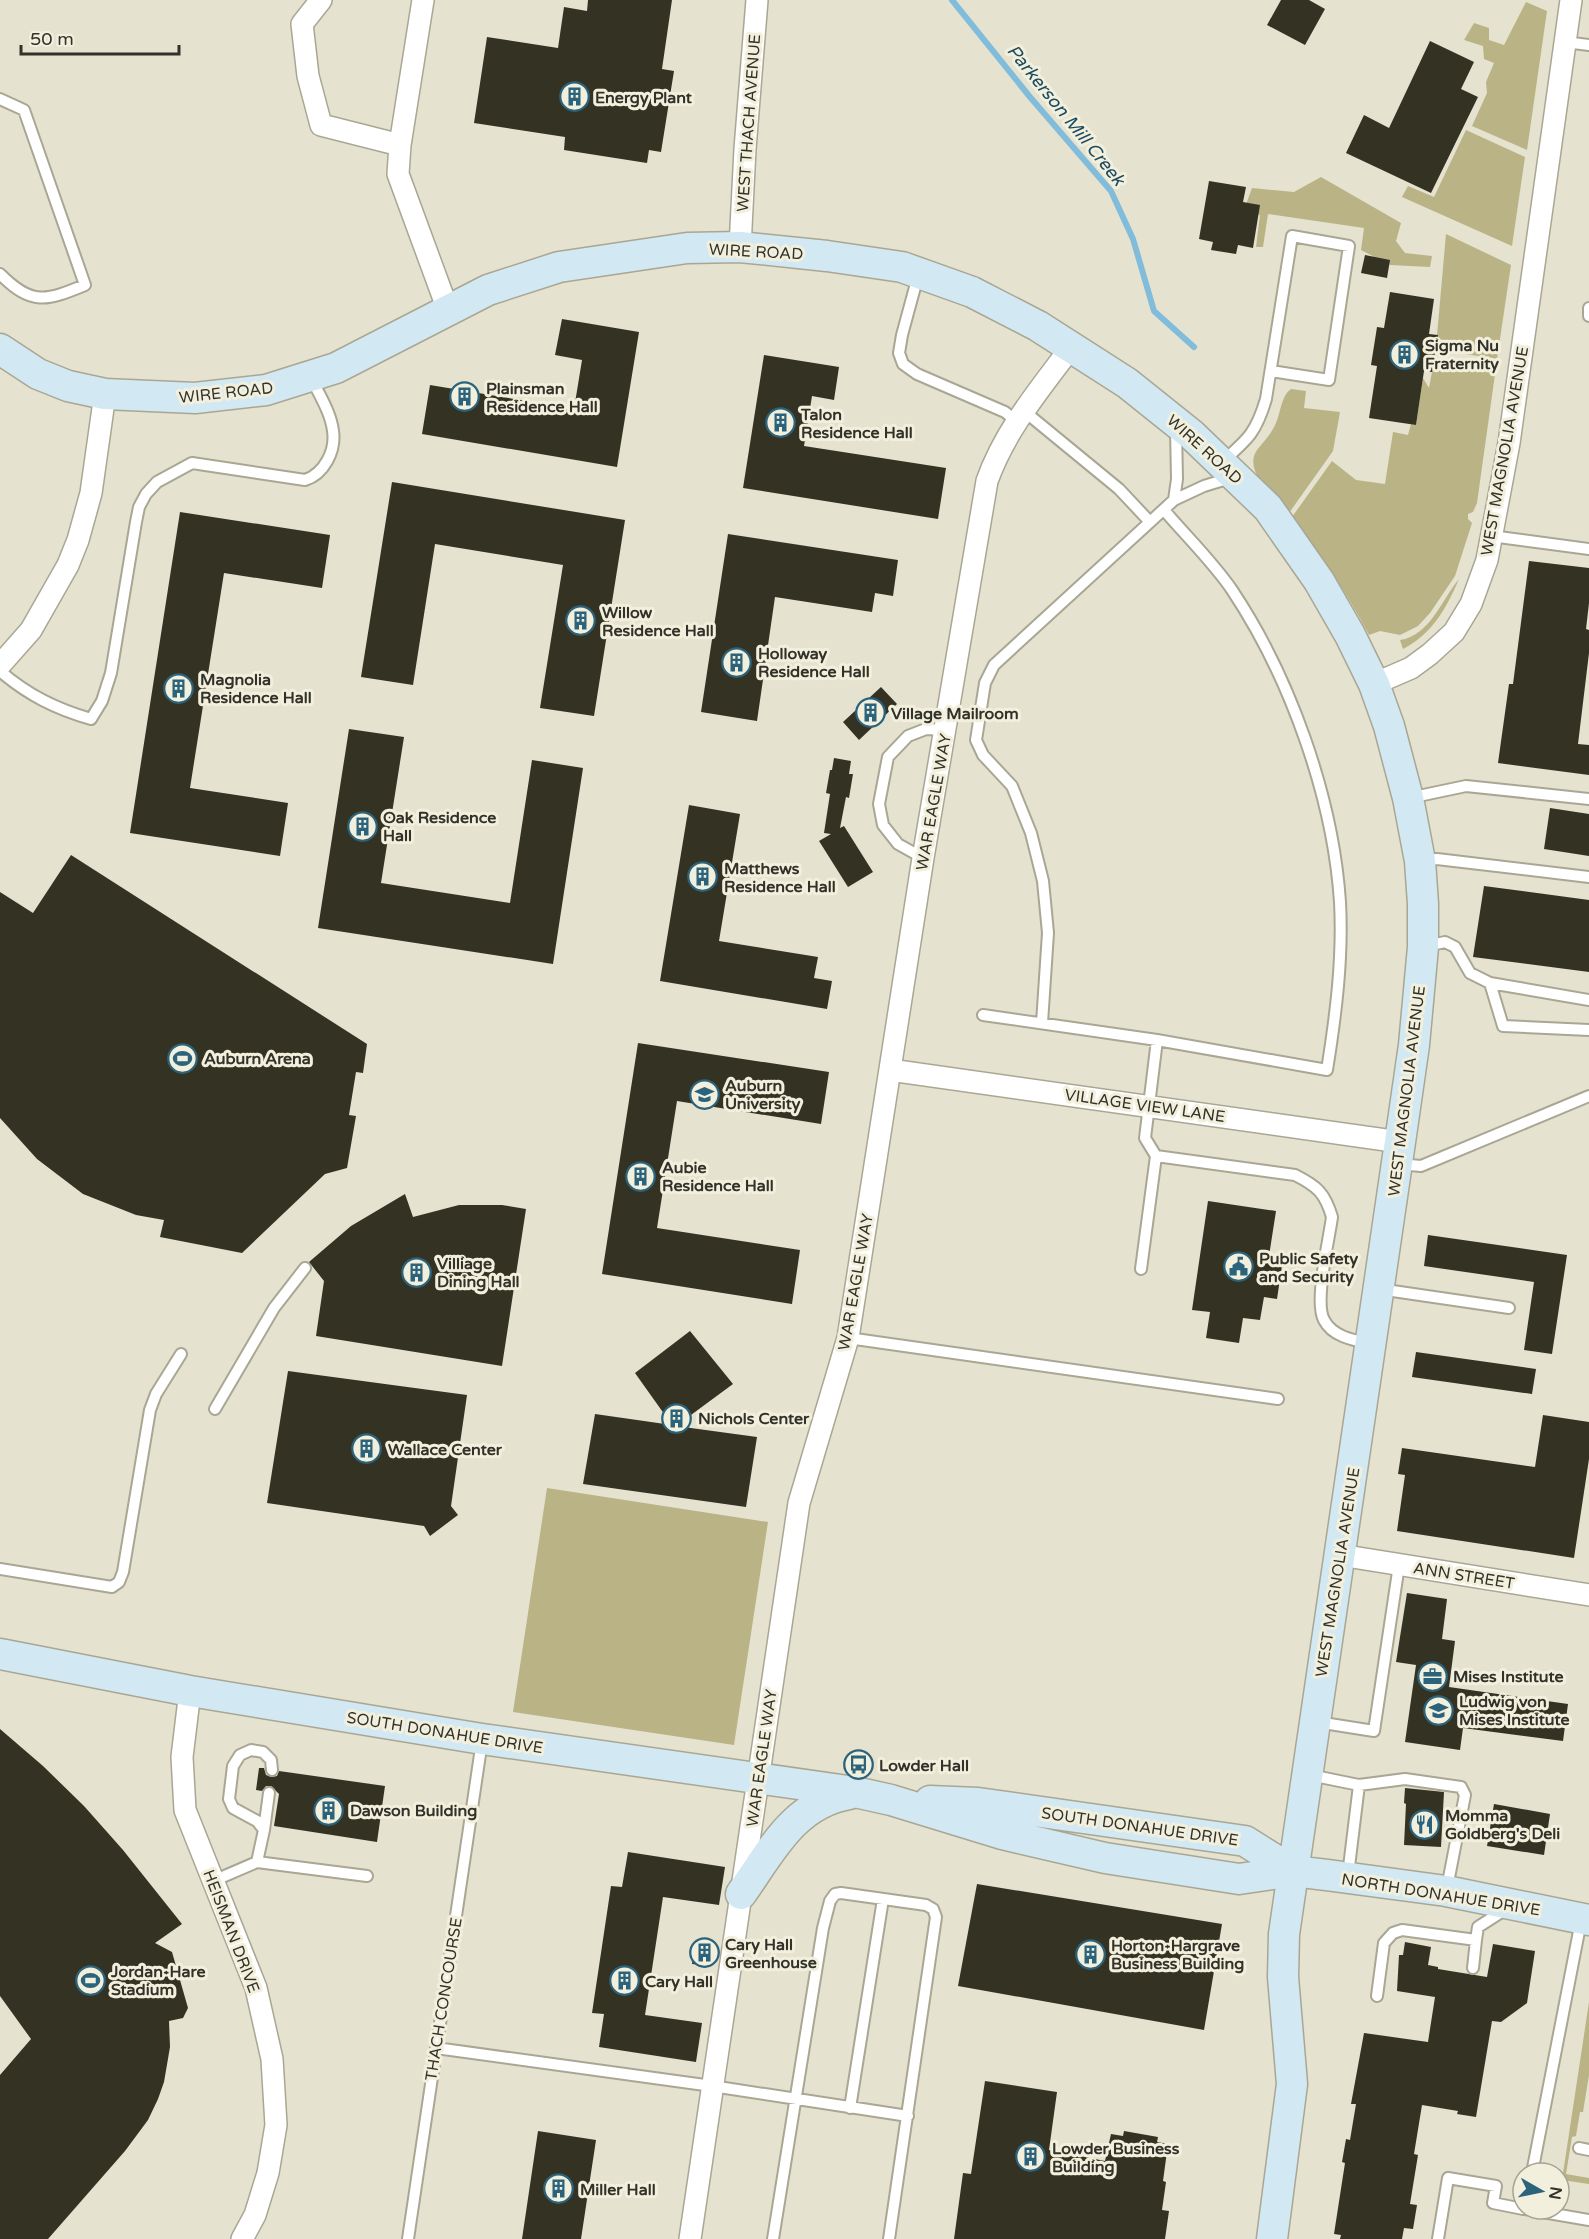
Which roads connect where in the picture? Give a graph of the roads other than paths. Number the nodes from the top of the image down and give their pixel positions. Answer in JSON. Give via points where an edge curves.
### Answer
{"nodes":[{"id":1,"x":321,"y":0,"type":"edge"},
{"id":2,"x":423,"y":0,"type":"edge"},
{"id":3,"x":757,"y":0,"type":"edge"},
{"id":4,"x":1571,"y":0,"type":"edge"},
{"id":5,"x":1566,"y":42,"type":"junction"},
{"id":6,"x":1589,"y":45,"type":"edge"},
{"id":7,"x":0,"y":99,"type":"edge"},
{"id":8,"x":400,"y":145,"type":"junction"},
{"id":9,"x":740,"y":247,"type":"junction"},
{"id":10,"x":919,"y":273,"type":"junction"},
{"id":11,"x":0,"y":274,"type":"edge"},
{"id":12,"x":1589,"y":308,"type":"edge"},
{"id":13,"x":448,"y":310,"type":"junction"},
{"id":14,"x":1589,"y":315,"type":"edge"},
{"id":15,"x":1072,"y":346,"type":"junction"},
{"id":16,"x":0,"y":349,"type":"edge"},
{"id":17,"x":1271,"y":371,"type":"junction"},
{"id":18,"x":310,"y":376,"type":"junction"},
{"id":19,"x":105,"y":394,"type":"junction"},
{"id":20,"x":1020,"y":416,"type":"junction"},
{"id":21,"x":1176,"y":422,"type":"junction"},
{"id":22,"x":1229,"y":469,"type":"junction"},
{"id":23,"x":1174,"y":500,"type":"junction"},
{"id":24,"x":1164,"y":510,"type":"junction"},
{"id":25,"x":1150,"y":522,"type":"junction"},
{"id":26,"x":1491,"y":536,"type":"junction"},
{"id":27,"x":1589,"y":549,"type":"edge"},
{"id":28,"x":0,"y":665,"type":"edge"},
{"id":29,"x":0,"y":671,"type":"edge"},
{"id":30,"x":1374,"y":684,"type":"junction"},
{"id":31,"x":945,"y":730,"type":"junction"},
{"id":32,"x":1408,"y":798,"type":"junction"},
{"id":33,"x":1589,"y":799,"type":"edge"},
{"id":34,"x":923,"y":858,"type":"junction"},
{"id":35,"x":1420,"y":861,"type":"junction"},
{"id":36,"x":1589,"y":877,"type":"edge"},
{"id":37,"x":1423,"y":947,"type":"junction"},
{"id":38,"x":1490,"y":983,"type":"junction"},
{"id":39,"x":1589,"y":1000,"type":"edge"},
{"id":40,"x":983,"y":1015,"type":"dead end"},
{"id":41,"x":1042,"y":1023,"type":"junction"},
{"id":42,"x":1589,"y":1030,"type":"edge"},
{"id":43,"x":1157,"y":1041,"type":"junction"},
{"id":44,"x":890,"y":1070,"type":"junction"},
{"id":45,"x":1589,"y":1096,"type":"edge"},
{"id":46,"x":1149,"y":1106,"type":"junction"},
{"id":47,"x":1399,"y":1153,"type":"junction"},
{"id":48,"x":1156,"y":1156,"type":"junction"},
{"id":49,"x":305,"y":1268,"type":"dead end"},
{"id":50,"x":1141,"y":1269,"type":"dead end"},
{"id":51,"x":1379,"y":1289,"type":"junction"},
{"id":52,"x":1509,"y":1308,"type":"dead end"},
{"id":53,"x":848,"y":1338,"type":"junction"},
{"id":54,"x":1371,"y":1344,"type":"junction"},
{"id":55,"x":181,"y":1354,"type":"dead end"},
{"id":56,"x":1278,"y":1399,"type":"dead end"},
{"id":57,"x":215,"y":1409,"type":"dead end"},
{"id":58,"x":1340,"y":1555,"type":"junction"},
{"id":59,"x":1399,"y":1565,"type":"junction"},
{"id":60,"x":0,"y":1569,"type":"edge"},
{"id":61,"x":1589,"y":1595,"type":"edge"},
{"id":62,"x":0,"y":1654,"type":"edge"},
{"id":63,"x":190,"y":1691,"type":"junction"},
{"id":64,"x":1315,"y":1722,"type":"junction"},
{"id":65,"x":481,"y":1749,"type":"junction"},
{"id":66,"x":272,"y":1770,"type":"dead end"},
{"id":67,"x":1307,"y":1774,"type":"junction"},
{"id":68,"x":758,"y":1778,"type":"junction"},
{"id":69,"x":1359,"y":1785,"type":"junction"},
{"id":70,"x":855,"y":1792,"type":"junction"},
{"id":71,"x":269,"y":1793,"type":"dead end"},
{"id":72,"x":264,"y":1830,"type":"junction"},
{"id":73,"x":257,"y":1862,"type":"junction"},
{"id":74,"x":1293,"y":1871,"type":"junction"},
{"id":75,"x":367,"y":1876,"type":"dead end"},
{"id":76,"x":1348,"y":1878,"type":"junction"},
{"id":77,"x":213,"y":1881,"type":"junction"},
{"id":78,"x":1446,"y":1891,"type":"junction"},
{"id":79,"x":741,"y":1894,"type":"junction"},
{"id":80,"x":883,"y":1899,"type":"junction"},
{"id":81,"x":1514,"y":1904,"type":"junction"},
{"id":82,"x":1585,"y":1919,"type":"edge"},
{"id":83,"x":1476,"y":1940,"type":"junction"},
{"id":84,"x":1473,"y":1968,"type":"dead end"},
{"id":85,"x":1377,"y":1996,"type":"dead end"},
{"id":86,"x":436,"y":2048,"type":"junction"},
{"id":87,"x":712,"y":2086,"type":"junction"},
{"id":88,"x":794,"y":2100,"type":"junction"},
{"id":89,"x":850,"y":2108,"type":"junction"},
{"id":90,"x":908,"y":2116,"type":"junction"},
{"id":91,"x":1535,"y":2161,"type":"edge"},
{"id":92,"x":1511,"y":2206,"type":"edge"},
{"id":93,"x":1571,"y":2217,"type":"edge"},
{"id":94,"x":1589,"y":2220,"type":"edge"},
{"id":95,"x":242,"y":2239,"type":"edge"},
{"id":96,"x":408,"y":2239,"type":"edge"},
{"id":97,"x":690,"y":2239,"type":"edge"},
{"id":98,"x":773,"y":2239,"type":"edge"},
{"id":99,"x":889,"y":2239,"type":"edge"},
{"id":100,"x":1272,"y":2239,"type":"edge"},
{"id":101,"x":1438,"y":2239,"type":"edge"}],
"edges":[{"from":1,"to":8,"type":"street","via":[[302,24],[308,76],[321,125]]},
{"from":2,"to":8,"type":"street"},
{"from":3,"to":9,"type":"street","name":"WEST THACH AVENUE"},
{"from":4,"to":5,"type":"street","name":"WEST MAGNOLIA AVENUE"},
{"from":5,"to":6,"type":"lane"},
{"from":5,"to":26,"type":"street","name":"WEST MAGNOLIA AVENUE","via":[[1509,443]]},
{"from":7,"to":11,"type":"lane","via":[[24,110],[85,285],[56,297],[32,298]]},
{"from":8,"to":13,"type":"street","via":[[398,174]]},
{"from":9,"to":10,"type":"street","name":"WIRE ROAD","via":[[827,256]]},
{"from":9,"to":13,"type":"street","name":"WIRE ROAD","via":[[687,248],[560,267],[488,290]]},
{"from":10,"to":15,"type":"street","name":"WIRE ROAD","via":[[972,292]]},
{"from":10,"to":20,"type":"lane","via":[[902,335],[899,353],[903,364],[917,374]]},
{"from":12,"to":14,"type":"lane"},
{"from":13,"to":18,"type":"street","name":"WIRE ROAD","via":[[336,368]]},
{"from":15,"to":20,"type":"street","name":"WAR EAGLE WAY"},
{"from":15,"to":21,"type":"street","name":"WIRE ROAD","via":[[1127,382]]},
{"from":16,"to":19,"type":"street","name":"WIRE ROAD","via":[[38,374]]},
{"from":17,"to":17,"type":"lane","via":[[1292,236],[1349,246],[1329,380]]},
{"from":17,"to":22,"type":"lane","via":[[1259,423]]},
{"from":18,"to":19,"type":"street","name":"WIRE ROAD","via":[[266,390],[195,398]]},
{"from":18,"to":29,"type":"lane","via":[[333,429],[330,455],[313,478],[192,463],[157,482],[146,494],[137,514],[111,673],[92,719],[37,698]]},
{"from":19,"to":28,"type":"street","via":[[91,493],[75,548],[31,630]]},
{"from":20,"to":25,"type":"lane","via":[[1119,489]]},
{"from":20,"to":31,"type":"street","name":"WAR EAGLE WAY","via":[[996,454],[987,481]]},
{"from":21,"to":22,"type":"street","name":"WIRE ROAD"},
{"from":21,"to":23,"type":"lane"},
{"from":22,"to":23,"type":"lane"},
{"from":22,"to":30,"type":"street","name":"WIRE ROAD","via":[[1268,508],[1319,581]]},
{"from":23,"to":24,"type":"lane"},
{"from":24,"to":25,"type":"lane"},
{"from":24,"to":43,"type":"lane","via":[[1230,588],[1263,641],[1291,703],[1323,800],[1335,854],[1340,960],[1337,1011],[1327,1070]]},
{"from":25,"to":41,"type":"lane","via":[[994,665],[985,683],[976,740],[983,755],[1012,786],[1043,881],[1048,933]]},
{"from":26,"to":27,"type":"lane"},
{"from":26,"to":30,"type":"street","name":"WEST MAGNOLIA AVENUE","via":[[1472,604],[1454,632],[1411,668]]},
{"from":30,"to":32,"type":"street","name":"WEST MAGNOLIA AVENUE"},
{"from":31,"to":34,"type":"street","name":"WAR EAGLE WAY"},
{"from":31,"to":34,"type":"lane","via":[[926,729],[908,736],[888,757],[879,804],[883,825],[898,844]]},
{"from":32,"to":33,"type":"lane","via":[[1466,786]]},
{"from":32,"to":35,"type":"street","name":"WEST MAGNOLIA AVENUE"},
{"from":34,"to":44,"type":"street","name":"WAR EAGLE WAY"},
{"from":35,"to":36,"type":"lane","via":[[1437,859]]},
{"from":35,"to":37,"type":"street","name":"WEST MAGNOLIA AVENUE"},
{"from":37,"to":38,"type":"lane","via":[[1445,942],[1455,947],[1470,973]]},
{"from":37,"to":47,"type":"street","name":"WEST MAGNOLIA AVENUE"},
{"from":38,"to":39,"type":"lane"},
{"from":38,"to":42,"type":"lane","via":[[1503,1026]]},
{"from":40,"to":41,"type":"lane"},
{"from":41,"to":43,"type":"lane"},
{"from":43,"to":46,"type":"lane"},
{"from":44,"to":46,"type":"street","name":"VILLAGE VIEW LANE"},
{"from":44,"to":53,"type":"street","name":"WAR EAGLE WAY"},
{"from":45,"to":47,"type":"lane","via":[[1421,1166]]},
{"from":46,"to":47,"type":"street","name":"VILLAGE VIEW LANE"},
{"from":46,"to":48,"type":"lane","via":[[1145,1137]]},
{"from":47,"to":51,"type":"street","name":"WEST MAGNOLIA AVENUE"},
{"from":48,"to":50,"type":"lane"},
{"from":48,"to":54,"type":"lane","via":[[1295,1175],[1321,1192],[1332,1217],[1319,1302],[1324,1320],[1349,1340]]},
{"from":49,"to":57,"type":"lane","via":[[274,1308]]},
{"from":51,"to":52,"type":"lane"},
{"from":51,"to":54,"type":"street","name":"WEST MAGNOLIA AVENUE"},
{"from":53,"to":56,"type":"lane"},
{"from":53,"to":68,"type":"street","name":"WAR EAGLE WAY","via":[[799,1503]]},
{"from":54,"to":58,"type":"street","name":"WEST MAGNOLIA AVENUE"},
{"from":55,"to":60,"type":"lane","via":[[150,1410],[119,1582],[112,1587]]},
{"from":58,"to":59,"type":"street","name":"ANN STREET"},
{"from":58,"to":64,"type":"street","name":"WEST MAGNOLIA AVENUE"},
{"from":59,"to":61,"type":"street","name":"ANN STREET"},
{"from":59,"to":64,"type":"lane","via":[[1374,1731]]},
{"from":62,"to":63,"type":"street","name":"SOUTH DONAHUE DRIVE"},
{"from":63,"to":65,"type":"street","name":"SOUTH DONAHUE DRIVE"},
{"from":63,"to":77,"type":"street","name":"HEISMAN DRIVE","via":[[182,1757],[185,1810]]},
{"from":64,"to":67,"type":"street","name":"WEST MAGNOLIA AVENUE"},
{"from":65,"to":68,"type":"street","name":"SOUTH DONAHUE DRIVE"},
{"from":65,"to":86,"type":"lane","name":"THACH CONCOURSE"},
{"from":66,"to":72,"type":"lane","via":[[271,1760],[263,1752],[251,1750],[240,1755],[233,1766],[233,1808],[257,1821]]},
{"from":67,"to":69,"type":"lane"},
{"from":67,"to":74,"type":"street","name":"WEST MAGNOLIA AVENUE"},
{"from":68,"to":70,"type":"street","name":"SOUTH DONAHUE DRIVE"},
{"from":68,"to":79,"type":"street","name":"WAR EAGLE WAY"},
{"from":69,"to":76,"type":"lane"},
{"from":69,"to":78,"type":"lane","via":[[1405,1779],[1461,1787],[1465,1795]]},
{"from":70,"to":74,"type":"street","name":"SOUTH DONAHUE DRIVE","via":[[891,1800],[978,1803],[1245,1841]]},
{"from":70,"to":79,"type":"street","via":[[817,1804],[796,1819]]},
{"from":71,"to":72,"type":"lane"},
{"from":72,"to":73,"type":"lane"},
{"from":73,"to":75,"type":"lane"},
{"from":73,"to":77,"type":"lane"},
{"from":74,"to":76,"type":"street","name":"NORTH DONAHUE DRIVE"},
{"from":74,"to":100,"type":"street","name":"WEST MAGNOLIA AVENUE","via":[[1284,1934],[1283,1977],[1292,2084]]},
{"from":76,"to":78,"type":"street","name":"NORTH DONAHUE DRIVE"},
{"from":77,"to":95,"type":"street","name":"HEISMAN DRIVE","via":[[256,1988],[272,2059],[276,2125],[255,2216]]},
{"from":78,"to":81,"type":"street","name":"NORTH DONAHUE DRIVE"},
{"from":79,"to":87,"type":"street","name":"WAR EAGLE WAY"},
{"from":80,"to":88,"type":"lane","via":[[841,1893],[830,1900]]},
{"from":80,"to":89,"type":"lane"},
{"from":80,"to":90,"type":"lane","via":[[926,1905],[933,1908],[936,1917]]},
{"from":81,"to":82,"type":"street","name":"NORTH DONAHUE DRIVE"},
{"from":81,"to":83,"type":"lane","via":[[1478,1927]]},
{"from":82,"to":91,"type":"lane"},
{"from":83,"to":84,"type":"lane"},
{"from":83,"to":85,"type":"lane","via":[[1402,1930],[1393,1933],[1384,1943]]},
{"from":86,"to":87,"type":"lane"},
{"from":86,"to":96,"type":"lane","name":"THACH CONCOURSE"},
{"from":87,"to":88,"type":"lane"},
{"from":87,"to":97,"type":"street","name":"WAR EAGLE WAY"},
{"from":88,"to":89,"type":"lane"},
{"from":88,"to":98,"type":"lane"},
{"from":89,"to":90,"type":"lane"},
{"from":90,"to":99,"type":"lane"},
{"from":92,"to":101,"type":"lane","via":[[1493,2203],[1496,2186],[1448,2178]]},
{"from":93,"to":94,"type":"lane"}]}
